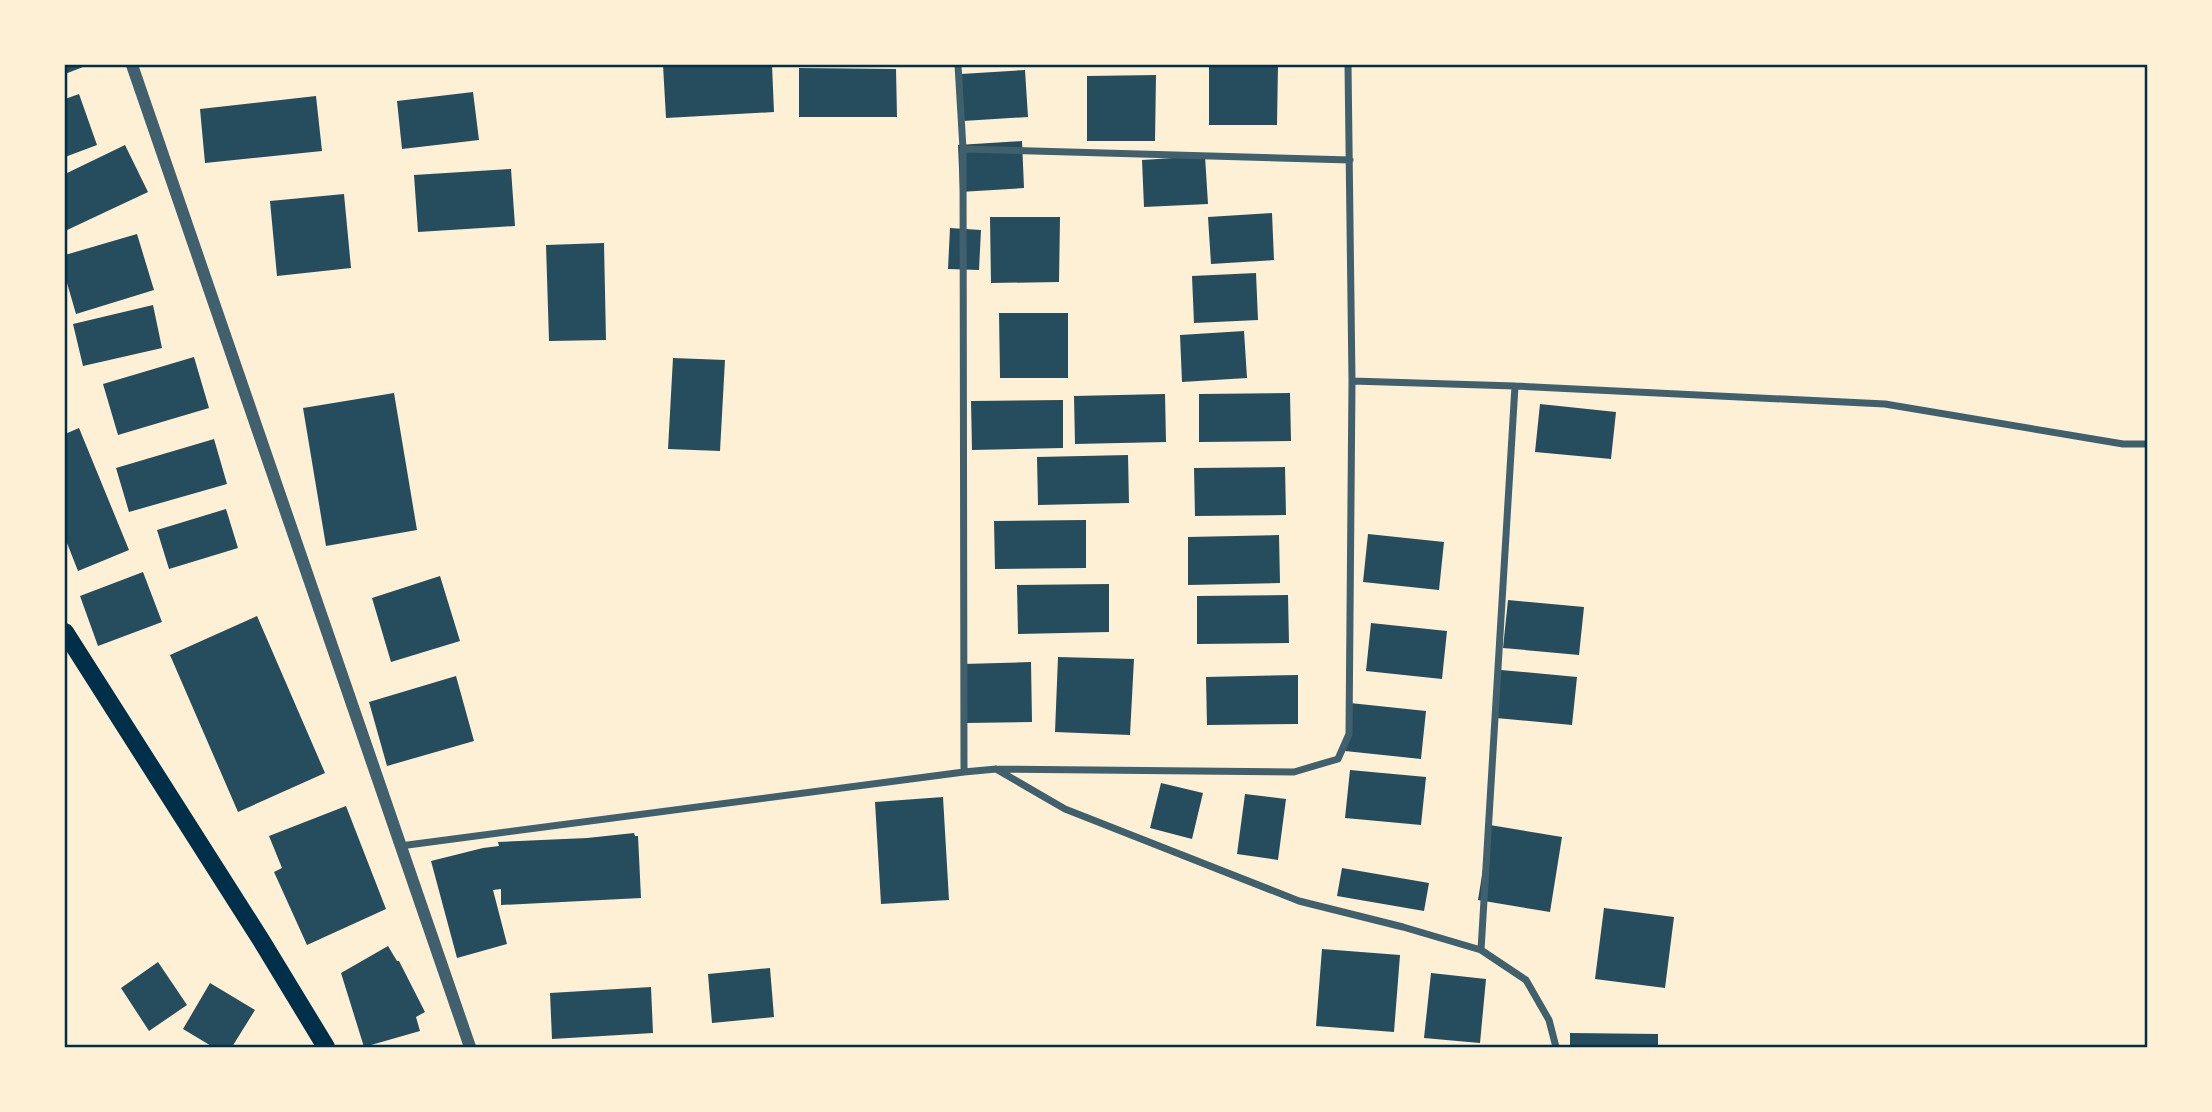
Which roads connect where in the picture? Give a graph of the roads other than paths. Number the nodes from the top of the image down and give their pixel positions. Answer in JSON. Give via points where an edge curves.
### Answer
{"nodes":[{"id":1,"x":132,"y":65,"type":"edge"},
{"id":2,"x":958,"y":65,"type":"edge"},
{"id":3,"x":1348,"y":65,"type":"edge"},
{"id":4,"x":963,"y":149,"type":"junction"},
{"id":5,"x":1350,"y":160,"type":"junction"},
{"id":6,"x":1352,"y":382,"type":"junction"},
{"id":7,"x":1515,"y":386,"type":"junction"},
{"id":8,"x":2147,"y":444,"type":"edge"},
{"id":9,"x":65,"y":632,"type":"edge"},
{"id":10,"x":996,"y":769,"type":"junction"},
{"id":11,"x":964,"y":772,"type":"junction"},
{"id":12,"x":400,"y":846,"type":"junction"},
{"id":13,"x":1480,"y":950,"type":"junction"},
{"id":14,"x":326,"y":1047,"type":"edge"},
{"id":15,"x":470,"y":1047,"type":"edge"},
{"id":16,"x":1556,"y":1047,"type":"edge"}],
"edges":[{"from":1,"to":12,"type":"street"},
{"from":2,"to":4,"type":"street"},
{"from":3,"to":5,"type":"street"},
{"from":4,"to":5,"type":"street"},
{"from":4,"to":11,"type":"street"},
{"from":5,"to":6,"type":"street"},
{"from":6,"to":7,"type":"street"},
{"from":6,"to":10,"type":"street","via":[[1349,734],[1338,759],[1294,772]]},
{"from":7,"to":8,"type":"street","via":[[1885,404],[2123,444]]},
{"from":7,"to":13,"type":"street"},
{"from":9,"to":14,"type":"main road"},
{"from":10,"to":11,"type":"street"},
{"from":10,"to":13,"type":"street","via":[[1065,809],[1299,901]]},
{"from":11,"to":12,"type":"street"},
{"from":12,"to":15,"type":"street"},
{"from":13,"to":16,"type":"street","via":[[1526,980],[1549,1020]]}]}
